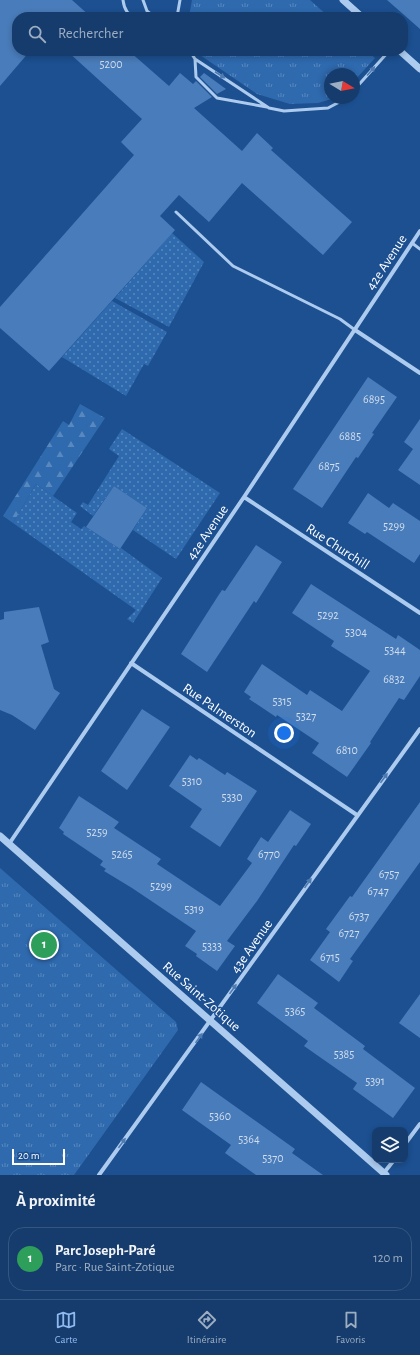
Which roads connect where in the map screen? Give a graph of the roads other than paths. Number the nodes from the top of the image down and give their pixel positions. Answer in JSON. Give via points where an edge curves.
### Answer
{"nodes":[{"id":1,"x":123,"y":0,"type":"edge"},
{"id":2,"x":144,"y":0,"type":"edge"},
{"id":3,"x":180,"y":0,"type":"edge"},
{"id":4,"x":343,"y":0,"type":"edge"},
{"id":5,"x":128,"y":12,"type":"edge"},
{"id":6,"x":148,"y":12,"type":"edge"},
{"id":7,"x":178,"y":12,"type":"edge"},
{"id":8,"x":356,"y":12,"type":"edge"},
{"id":9,"x":193,"y":56,"type":"edge"},
{"id":10,"x":385,"y":56,"type":"edge"},
{"id":11,"x":406,"y":56,"type":"edge"},
{"id":12,"x":195,"y":59,"type":"junction"},
{"id":13,"x":420,"y":69,"type":"edge"},
{"id":14,"x":360,"y":83,"type":"edge"},
{"id":15,"x":336,"y":104,"type":"edge"},
{"id":16,"x":269,"y":108,"type":"junction"},
{"id":17,"x":176,"y":212,"type":"dead end"},
{"id":18,"x":420,"y":231,"type":"edge"},
{"id":19,"x":412,"y":243,"type":"junction"},
{"id":20,"x":420,"y":248,"type":"edge"},
{"id":21,"x":355,"y":330,"type":"junction"},
{"id":22,"x":420,"y":373,"type":"edge"},
{"id":23,"x":244,"y":497,"type":"junction"},
{"id":24,"x":420,"y":613,"type":"edge"},
{"id":25,"x":131,"y":663,"type":"junction"},
{"id":26,"x":420,"y":729,"type":"edge"},
{"id":27,"x":357,"y":815,"type":"junction"},
{"id":28,"x":0,"y":836,"type":"edge"},
{"id":29,"x":9,"y":844,"type":"junction"},
{"id":30,"x":211,"y":1021,"type":"junction"},
{"id":31,"x":420,"y":1124,"type":"edge"},
{"id":32,"x":408,"y":1140,"type":"edge"},
{"id":33,"x":392,"y":1163,"type":"edge"},
{"id":34,"x":384,"y":1174,"type":"edge"},
{"id":35,"x":99,"y":1175,"type":"edge"}],
"edges":[{"from":1,"to":5,"type":"lane"},
{"from":2,"to":6,"type":"lane"},
{"from":3,"to":7,"type":"lane"},
{"from":4,"to":8,"type":"street"},
{"from":9,"to":12,"type":"lane"},
{"from":14,"to":10,"type":"lane","one_way":true},
{"from":11,"to":13,"type":"street"},
{"from":12,"to":16,"type":"lane","one_way":true},
{"from":12,"to":16,"type":"lane","via":[[196,77],[217,98]]},
{"from":15,"to":16,"type":"lane","via":[[328,108],[284,111]]},
{"from":17,"to":21,"type":"lane","via":[[233,266],[340,319]]},
{"from":18,"to":19,"type":"street","name":"42e Avenue"},
{"from":19,"to":20,"type":"lane"},
{"from":19,"to":21,"type":"street","name":"42e Avenue"},
{"from":21,"to":22,"type":"street"},
{"from":21,"to":23,"type":"street","name":"42e Avenue"},
{"from":23,"to":24,"type":"street","name":"Rue Churchill"},
{"from":23,"to":25,"type":"street","name":"42e Avenue"},
{"from":25,"to":27,"type":"street","name":"Rue Palmerston"},
{"from":25,"to":29,"type":"street","name":"42e Avenue"},
{"from":27,"to":26,"type":"street","name":"43e Avenue","one_way":true},
{"from":30,"to":27,"type":"street","name":"43e Avenue","one_way":true},
{"from":28,"to":29,"type":"street","name":"Rue Saint-Zotique"},
{"from":29,"to":30,"type":"street","name":"Rue Saint-Zotique"},
{"from":30,"to":34,"type":"street","name":"Rue Saint-Zotique"},
{"from":35,"to":30,"type":"street","name":"43e Avenue","one_way":true},
{"from":31,"to":32,"type":"street"},
{"from":33,"to":34,"type":"street"}]}
